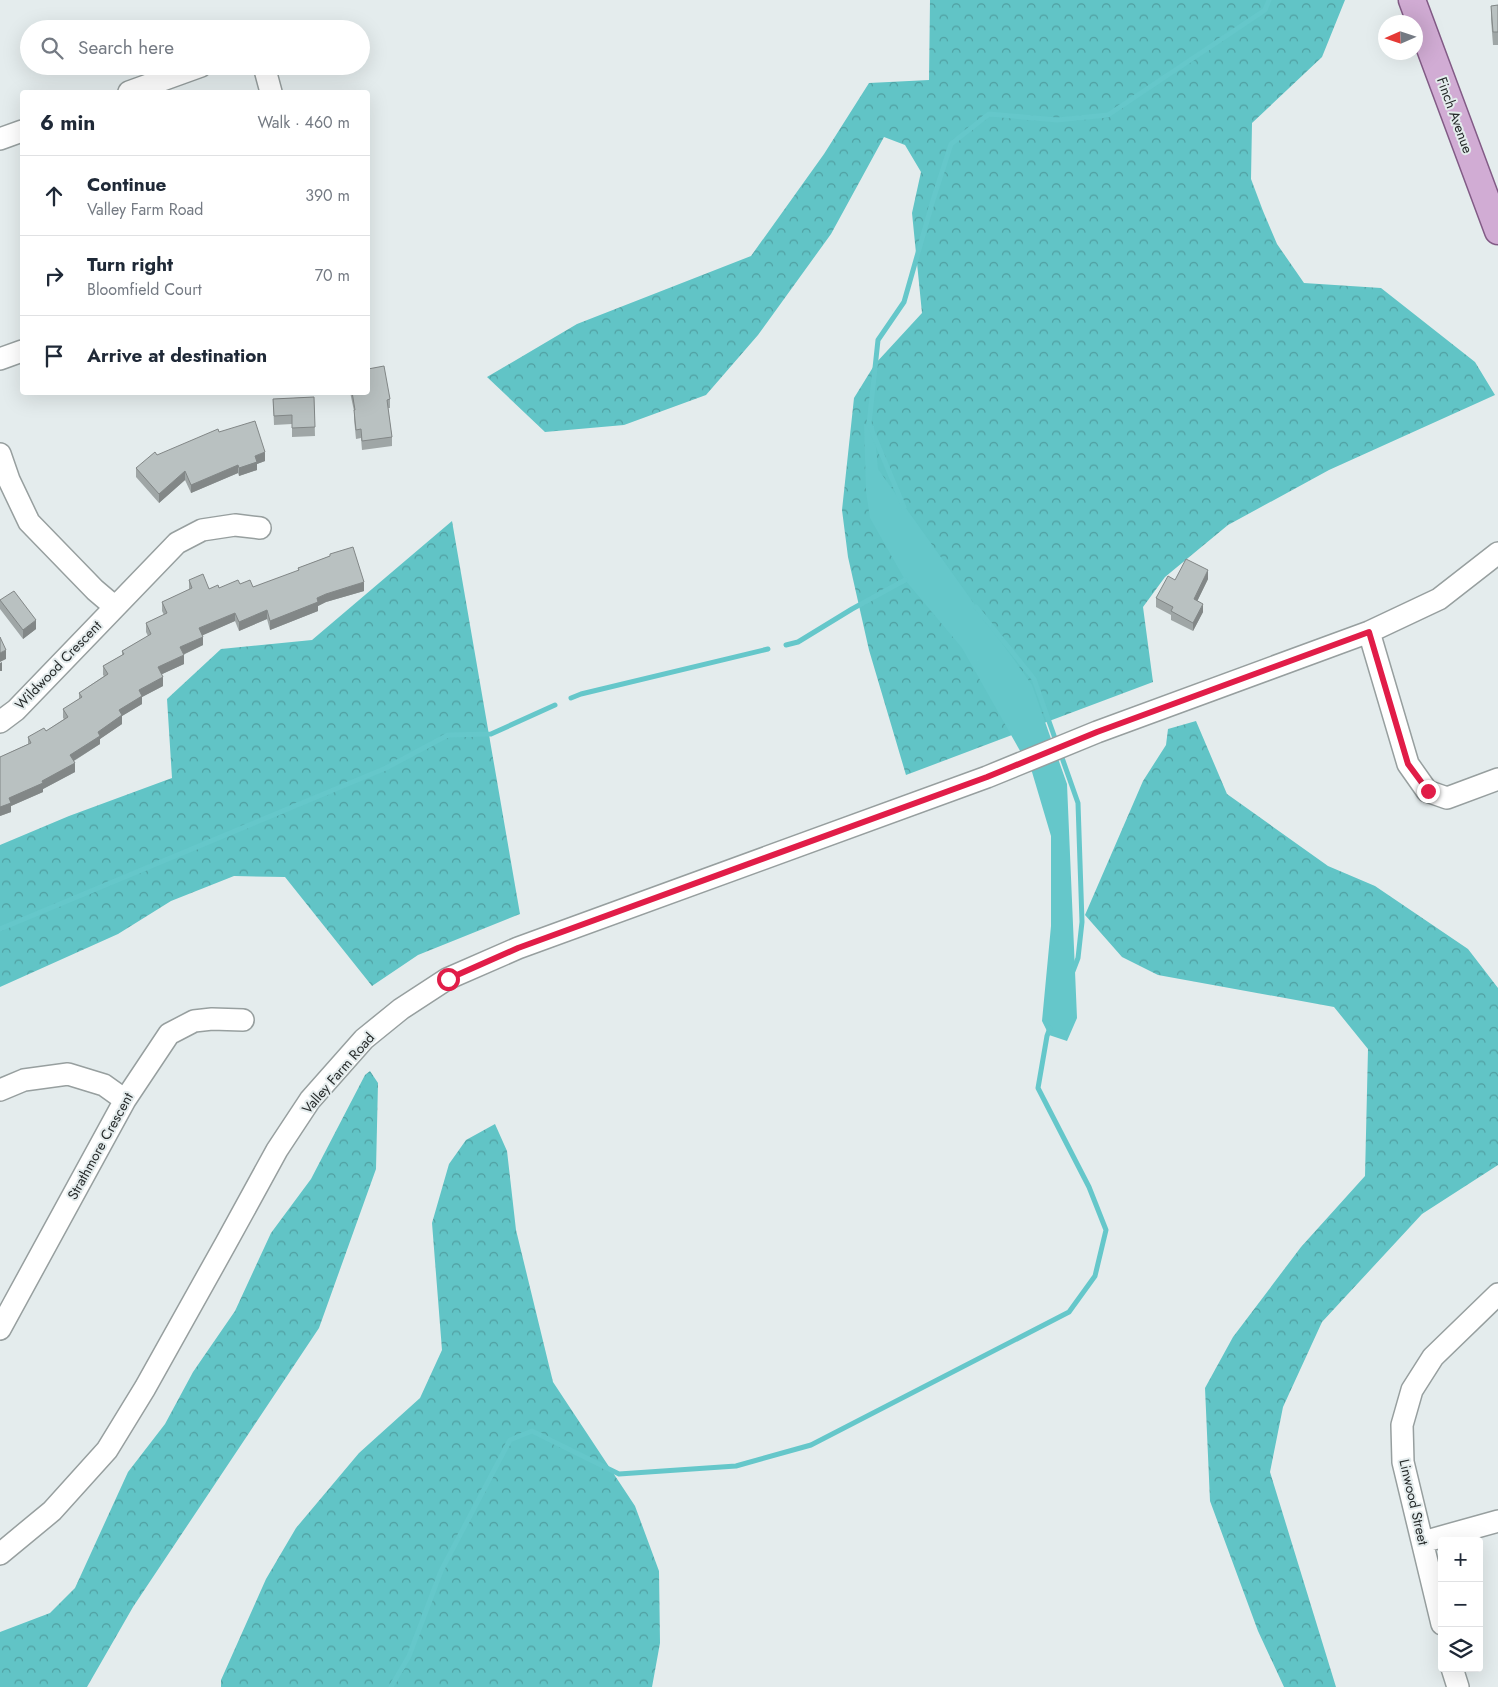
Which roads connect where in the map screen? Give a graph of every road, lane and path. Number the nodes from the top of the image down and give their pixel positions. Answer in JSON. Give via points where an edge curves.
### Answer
{"nodes":[{"id":1,"x":1412,"y":0,"type":"edge"},
{"id":2,"x":176,"y":75,"type":"edge"},
{"id":3,"x":266,"y":75,"type":"edge"},
{"id":4,"x":135,"y":90,"type":"edge"},
{"id":5,"x":270,"y":90,"type":"edge"},
{"id":6,"x":20,"y":132,"type":"edge"},
{"id":7,"x":0,"y":139,"type":"edge"},
{"id":8,"x":1498,"y":231,"type":"edge"},
{"id":9,"x":20,"y":352,"type":"edge"},
{"id":10,"x":0,"y":359,"type":"edge"},
{"id":11,"x":0,"y":454,"type":"edge"},
{"id":12,"x":260,"y":528,"type":"dead end"},
{"id":13,"x":1498,"y":553,"type":"edge"},
{"id":14,"x":115,"y":607,"type":"junction"},
{"id":15,"x":1369,"y":632,"type":"junction"},
{"id":16,"x":0,"y":722,"type":"edge"},
{"id":17,"x":1498,"y":779,"type":"edge"},
{"id":18,"x":243,"y":1020,"type":"dead end"},
{"id":19,"x":0,"y":1090,"type":"edge"},
{"id":20,"x":125,"y":1100,"type":"junction"},
{"id":21,"x":1498,"y":1294,"type":"edge"},
{"id":22,"x":0,"y":1329,"type":"edge"},
{"id":23,"x":1498,"y":1521,"type":"edge"},
{"id":24,"x":1423,"y":1542,"type":"junction"},
{"id":25,"x":0,"y":1554,"type":"edge"},
{"id":26,"x":1438,"y":1607,"type":"edge"},
{"id":27,"x":1453,"y":1672,"type":"edge"},
{"id":28,"x":1458,"y":1687,"type":"edge"}],
"edges":[{"from":1,"to":8,"type":"main road","name":"Finch Avenue"},
{"from":2,"to":4,"type":"street"},
{"from":3,"to":5,"type":"street"},
{"from":6,"to":7,"type":"street"},
{"from":9,"to":10,"type":"street"},
{"from":11,"to":14,"type":"street","via":[[29,522]]},
{"from":12,"to":14,"type":"street","name":"Wildwood Crescent","via":[[235,525],[202,530],[177,543]]},
{"from":13,"to":15,"type":"street","name":"Valley Farm Road","via":[[1439,599]]},
{"from":14,"to":16,"type":"street","name":"Wildwood Crescent","via":[[16,710]]},
{"from":15,"to":17,"type":"street","via":[[1408,764],[1428,791],[1447,798]]},
{"from":15,"to":25,"type":"street","name":"Valley Farm Road","via":[[1097,732],[987,777],[518,948],[448,979],[401,1009],[364,1039],[310,1100],[282,1143],[107,1450],[52,1511]]},
{"from":18,"to":20,"type":"street","name":"Strathmore Crescent","via":[[194,1021],[169,1034]]},
{"from":19,"to":20,"type":"street","via":[[24,1080],[68,1074],[104,1085]]},
{"from":20,"to":22,"type":"street","name":"Strathmore Crescent"},
{"from":21,"to":24,"type":"street","name":"Linwood Street","via":[[1433,1357],[1412,1390],[1402,1424],[1403,1462]]},
{"from":23,"to":24,"type":"street"},
{"from":24,"to":26,"type":"street","name":"Linwood Street"},
{"from":27,"to":28,"type":"street"}]}
